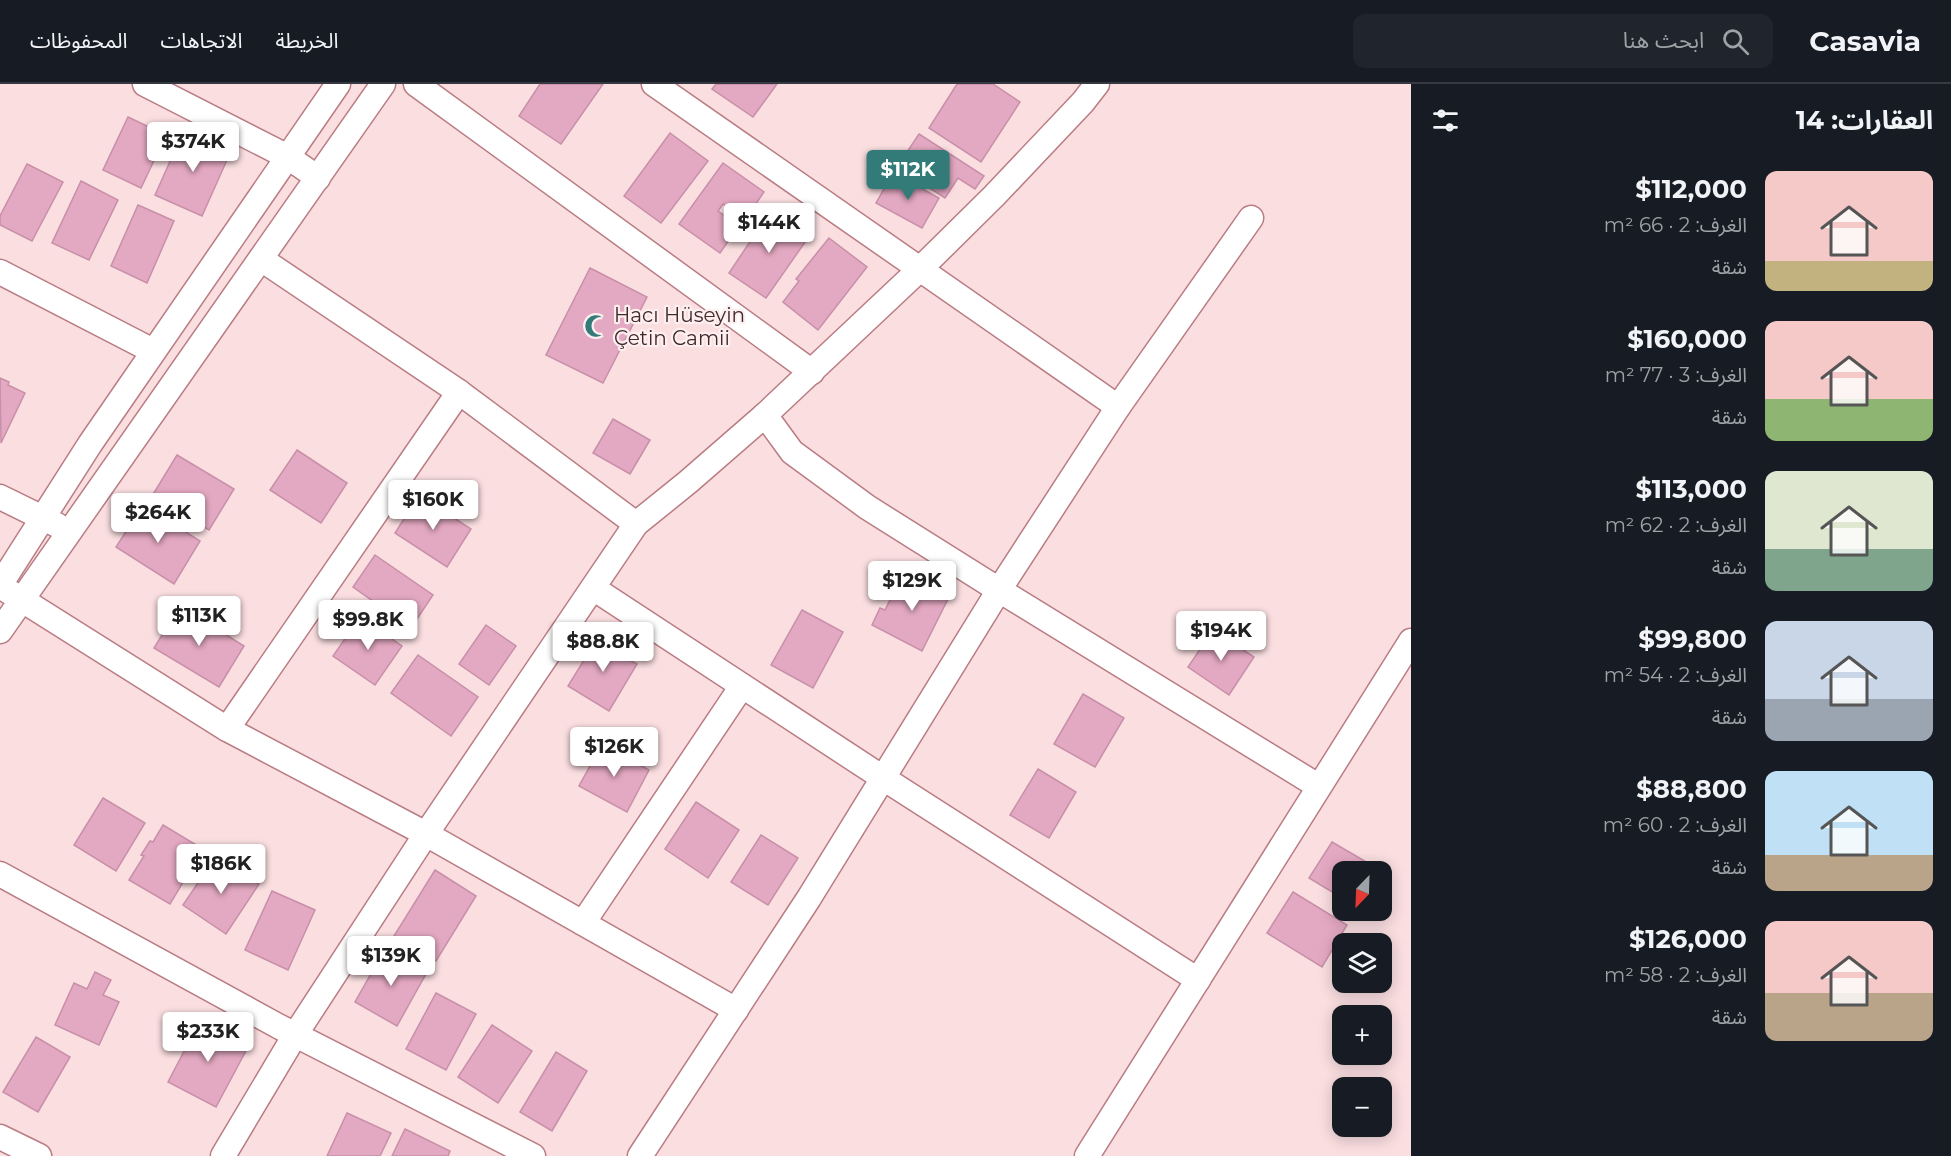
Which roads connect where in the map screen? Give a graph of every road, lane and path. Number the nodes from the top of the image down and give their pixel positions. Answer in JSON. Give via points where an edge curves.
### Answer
{"nodes":[{"id":1,"x":145,"y":84,"type":"edge"},
{"id":2,"x":338,"y":84,"type":"edge"},
{"id":3,"x":383,"y":84,"type":"edge"},
{"id":4,"x":416,"y":84,"type":"edge"},
{"id":5,"x":654,"y":84,"type":"edge"},
{"id":6,"x":1097,"y":84,"type":"edge"},
{"id":7,"x":288,"y":158,"type":"junction"},
{"id":8,"x":318,"y":178,"type":"junction"},
{"id":9,"x":1251,"y":218,"type":"dead end"},
{"id":10,"x":261,"y":259,"type":"junction"},
{"id":11,"x":919,"y":270,"type":"junction"},
{"id":12,"x":0,"y":272,"type":"edge"},
{"id":13,"x":153,"y":351,"type":"junction"},
{"id":14,"x":812,"y":372,"type":"junction"},
{"id":15,"x":459,"y":392,"type":"junction"},
{"id":16,"x":1118,"y":407,"type":"junction"},
{"id":17,"x":765,"y":415,"type":"junction"},
{"id":18,"x":0,"y":496,"type":"edge"},
{"id":19,"x":44,"y":517,"type":"junction"},
{"id":20,"x":636,"y":524,"type":"junction"},
{"id":21,"x":69,"y":532,"type":"junction"},
{"id":22,"x":0,"y":586,"type":"edge"},
{"id":23,"x":593,"y":588,"type":"junction"},
{"id":24,"x":999,"y":590,"type":"junction"},
{"id":25,"x":21,"y":600,"type":"junction"},
{"id":26,"x":0,"y":631,"type":"edge"},
{"id":27,"x":1411,"y":641,"type":"edge"},
{"id":28,"x":742,"y":686,"type":"junction"},
{"id":29,"x":227,"y":729,"type":"junction"},
{"id":30,"x":883,"y":778,"type":"junction"},
{"id":31,"x":1318,"y":786,"type":"junction"},
{"id":32,"x":426,"y":834,"type":"junction"},
{"id":33,"x":0,"y":874,"type":"edge"},
{"id":34,"x":583,"y":923,"type":"junction"},
{"id":35,"x":1198,"y":980,"type":"junction"},
{"id":36,"x":736,"y":1010,"type":"junction"},
{"id":37,"x":295,"y":1035,"type":"junction"},
{"id":38,"x":0,"y":1137,"type":"edge"},
{"id":39,"x":39,"y":1156,"type":"edge"},
{"id":40,"x":224,"y":1156,"type":"edge"},
{"id":41,"x":533,"y":1156,"type":"edge"},
{"id":42,"x":640,"y":1156,"type":"edge"},
{"id":43,"x":1087,"y":1156,"type":"edge"}],
"edges":[{"from":1,"to":7,"type":"street"},
{"from":2,"to":7,"type":"street"},
{"from":3,"to":8,"type":"street"},
{"from":4,"to":14,"type":"street"},
{"from":5,"to":11,"type":"street"},
{"from":6,"to":11,"type":"street","via":[[994,196]]},
{"from":7,"to":8,"type":"street"},
{"from":7,"to":13,"type":"street"},
{"from":8,"to":10,"type":"street"},
{"from":9,"to":16,"type":"street"},
{"from":10,"to":15,"type":"street"},
{"from":10,"to":21,"type":"street"},
{"from":11,"to":14,"type":"street"},
{"from":11,"to":16,"type":"street"},
{"from":12,"to":13,"type":"street"},
{"from":13,"to":19,"type":"street"},
{"from":14,"to":17,"type":"street"},
{"from":15,"to":20,"type":"street"},
{"from":15,"to":29,"type":"street"},
{"from":16,"to":24,"type":"street"},
{"from":17,"to":20,"type":"street"},
{"from":17,"to":24,"type":"street","via":[[792,452],[867,507]]},
{"from":18,"to":19,"type":"street"},
{"from":19,"to":21,"type":"street"},
{"from":19,"to":22,"type":"street"},
{"from":20,"to":23,"type":"street"},
{"from":21,"to":25,"type":"street"},
{"from":22,"to":25,"type":"street"},
{"from":23,"to":28,"type":"street"},
{"from":23,"to":32,"type":"street"},
{"from":24,"to":30,"type":"street"},
{"from":24,"to":31,"type":"street"},
{"from":25,"to":26,"type":"street"},
{"from":25,"to":29,"type":"street"},
{"from":27,"to":31,"type":"street"},
{"from":28,"to":30,"type":"street"},
{"from":28,"to":34,"type":"street"},
{"from":29,"to":32,"type":"street"},
{"from":30,"to":35,"type":"street"},
{"from":30,"to":36,"type":"street"},
{"from":31,"to":35,"type":"street"},
{"from":32,"to":34,"type":"street"},
{"from":32,"to":37,"type":"street"},
{"from":33,"to":37,"type":"street"},
{"from":34,"to":36,"type":"street"},
{"from":35,"to":43,"type":"street"},
{"from":36,"to":42,"type":"street"},
{"from":37,"to":40,"type":"street"},
{"from":37,"to":41,"type":"street"},
{"from":38,"to":39,"type":"street"}]}
